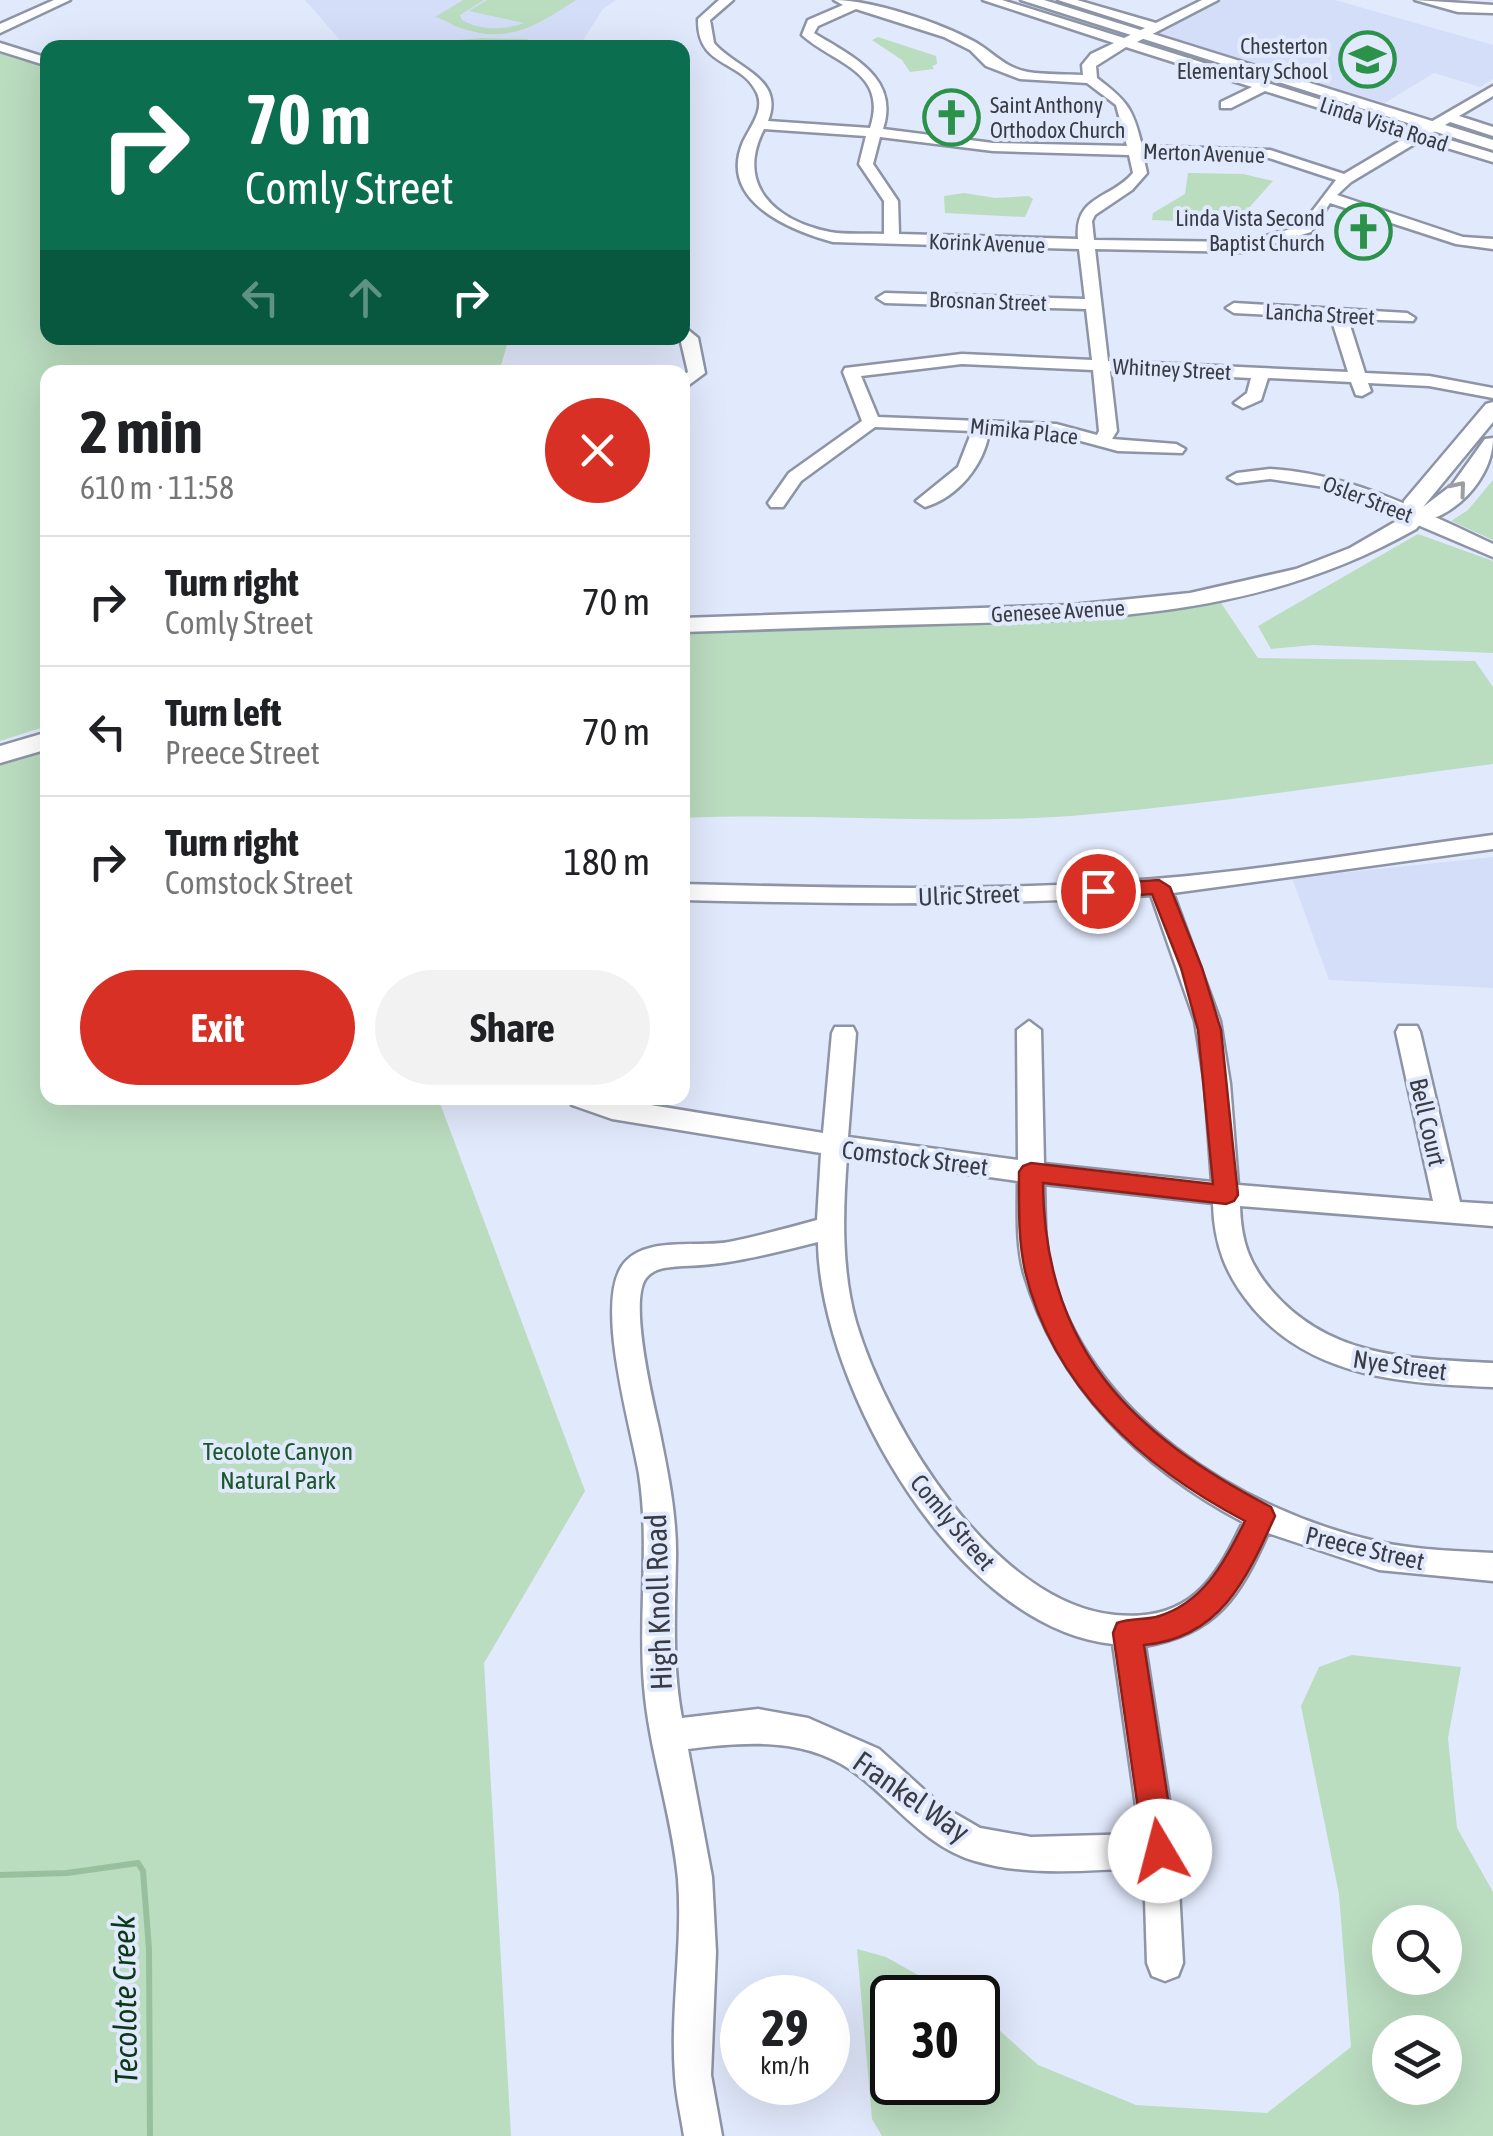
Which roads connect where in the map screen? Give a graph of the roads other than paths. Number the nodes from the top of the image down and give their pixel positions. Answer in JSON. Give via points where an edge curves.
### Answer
{"nodes":[{"id":1,"x":49,"y":0,"type":"edge"},
{"id":2,"x":64,"y":0,"type":"edge"},
{"id":3,"x":728,"y":0,"type":"edge"},
{"id":4,"x":989,"y":0,"type":"edge"},
{"id":5,"x":1028,"y":0,"type":"edge"},
{"id":6,"x":1064,"y":0,"type":"edge"},
{"id":7,"x":1212,"y":0,"type":"edge"},
{"id":8,"x":1421,"y":0,"type":"edge"},
{"id":9,"x":847,"y":2,"type":"edge"},
{"id":10,"x":1493,"y":9,"type":"edge"},
{"id":11,"x":0,"y":26,"type":"edge"},
{"id":12,"x":1140,"y":35,"type":"junction"},
{"id":13,"x":0,"y":48,"type":"edge"},
{"id":14,"x":40,"y":60,"type":"edge"},
{"id":15,"x":1090,"y":79,"type":"junction"},
{"id":16,"x":1264,"y":86,"type":"junction"},
{"id":17,"x":1493,"y":90,"type":"edge"},
{"id":18,"x":1226,"y":104,"type":"dead end"},
{"id":19,"x":1448,"y":117,"type":"junction"},
{"id":20,"x":759,"y":124,"type":"junction"},
{"id":21,"x":1425,"y":131,"type":"junction"},
{"id":22,"x":874,"y":132,"type":"junction"},
{"id":23,"x":1493,"y":132,"type":"edge"},
{"id":24,"x":1493,"y":146,"type":"edge"},
{"id":25,"x":1135,"y":150,"type":"junction"},
{"id":26,"x":1493,"y":158,"type":"edge"},
{"id":27,"x":1346,"y":179,"type":"junction"},
{"id":28,"x":1327,"y":197,"type":"junction"},
{"id":29,"x":892,"y":240,"type":"junction"},
{"id":30,"x":1493,"y":244,"type":"edge"},
{"id":31,"x":1086,"y":246,"type":"junction"},
{"id":32,"x":885,"y":298,"type":"dead end"},
{"id":33,"x":1092,"y":304,"type":"junction"},
{"id":34,"x":1234,"y":308,"type":"dead end"},
{"id":35,"x":1338,"y":314,"type":"junction"},
{"id":36,"x":1407,"y":318,"type":"dead end"},
{"id":37,"x":690,"y":338,"type":"edge"},
{"id":38,"x":1100,"y":365,"type":"junction"},
{"id":39,"x":1260,"y":375,"type":"junction"},
{"id":40,"x":690,"y":379,"type":"edge"},
{"id":41,"x":1362,"y":388,"type":"junction"},
{"id":42,"x":1493,"y":394,"type":"edge"},
{"id":43,"x":1244,"y":403,"type":"dead end"},
{"id":44,"x":1493,"y":408,"type":"edge"},
{"id":45,"x":871,"y":422,"type":"junction"},
{"id":46,"x":981,"y":425,"type":"junction"},
{"id":47,"x":1102,"y":441,"type":"junction"},
{"id":48,"x":1493,"y":444,"type":"edge"},
{"id":49,"x":1176,"y":449,"type":"dead end"},
{"id":50,"x":1237,"y":478,"type":"dead end"},
{"id":51,"x":926,"y":502,"type":"dead end"},
{"id":52,"x":777,"y":504,"type":"dead end"},
{"id":53,"x":1414,"y":516,"type":"junction"},
{"id":54,"x":1493,"y":551,"type":"edge"},
{"id":55,"x":690,"y":625,"type":"edge"},
{"id":56,"x":40,"y":742,"type":"edge"},
{"id":57,"x":0,"y":755,"type":"edge"},
{"id":58,"x":1493,"y":842,"type":"edge"},
{"id":59,"x":1159,"y":887,"type":"junction"},
{"id":60,"x":690,"y":892,"type":"edge"},
{"id":61,"x":1030,"y":1030,"type":"dead end"},
{"id":62,"x":1408,"y":1032,"type":"dead end"},
{"id":63,"x":844,"y":1033,"type":"dead end"},
{"id":64,"x":600,"y":1105,"type":"edge"},
{"id":65,"x":837,"y":1148,"type":"junction"},
{"id":66,"x":1031,"y":1172,"type":"junction"},
{"id":67,"x":1226,"y":1195,"type":"junction"},
{"id":68,"x":1449,"y":1212,"type":"junction"},
{"id":69,"x":1493,"y":1215,"type":"edge"},
{"id":70,"x":830,"y":1228,"type":"junction"},
{"id":71,"x":1493,"y":1375,"type":"edge"},
{"id":72,"x":1261,"y":1516,"type":"junction"},
{"id":73,"x":1493,"y":1567,"type":"edge"},
{"id":74,"x":1128,"y":1633,"type":"junction"},
{"id":75,"x":667,"y":1736,"type":"junction"},
{"id":76,"x":1160,"y":1851,"type":"junction"},
{"id":77,"x":1165,"y":1963,"type":"dead end"},
{"id":78,"x":703,"y":2136,"type":"edge"}],
"edges":[{"from":1,"to":11,"type":"street"},
{"from":2,"to":11,"type":"street"},
{"from":3,"to":20,"type":"street","name":"Korink Avenue","via":[[704,19],[702,33],[715,55],[766,95]]},
{"from":4,"to":12,"type":"street","name":"Linda Vista Road"},
{"from":5,"to":12,"type":"main road","name":"Linda Vista Road"},
{"from":6,"to":12,"type":"street"},
{"from":7,"to":12,"type":"street"},
{"from":8,"to":10,"type":"street"},
{"from":9,"to":15,"type":"street","via":[[949,34],[991,63],[1025,76]]},
{"from":9,"to":22,"type":"street","via":[[813,23],[808,35],[865,72],[880,100]]},
{"from":12,"to":15,"type":"street","via":[[1096,57]]},
{"from":12,"to":16,"type":"street","name":"Linda Vista Road"},
{"from":12,"to":21,"type":"main road","name":"Linda Vista Road"},
{"from":13,"to":14,"type":"street"},
{"from":15,"to":25,"type":"street","via":[[1122,103]]},
{"from":16,"to":18,"type":"street"},
{"from":16,"to":21,"type":"street","name":"Linda Vista Road"},
{"from":17,"to":19,"type":"street","name":"Korink Avenue"},
{"from":19,"to":21,"type":"street","name":"Korink Avenue"},
{"from":19,"to":23,"type":"street","name":"Linda Vista Road"},
{"from":20,"to":22,"type":"street","name":"Merton Avenue"},
{"from":20,"to":29,"type":"street","name":"Korink Avenue","via":[[746,159],[748,178],[774,216],[820,234]]},
{"from":21,"to":24,"type":"main road","name":"Linda Vista Road"},
{"from":21,"to":26,"type":"street","name":"Linda Vista Road"},
{"from":21,"to":27,"type":"street","name":"Korink Avenue"},
{"from":22,"to":25,"type":"street","name":"Merton Avenue","via":[[992,153]]},
{"from":22,"to":29,"type":"street","via":[[866,164],[891,201]]},
{"from":25,"to":27,"type":"street","name":"Merton Avenue","via":[[1270,154]]},
{"from":25,"to":31,"type":"street","via":[[1140,174],[1086,215]]},
{"from":27,"to":28,"type":"street","name":"Korink Avenue"},
{"from":28,"to":30,"type":"street","via":[[1461,242]]},
{"from":28,"to":31,"type":"street","name":"Korink Avenue","via":[[1306,229],[1246,247]]},
{"from":29,"to":31,"type":"street","name":"Korink Avenue"},
{"from":31,"to":33,"type":"street"},
{"from":32,"to":33,"type":"street","name":"Brosnan Street"},
{"from":33,"to":38,"type":"street"},
{"from":34,"to":35,"type":"street","name":"Lancha Street"},
{"from":35,"to":36,"type":"street","name":"Lancha Street"},
{"from":35,"to":41,"type":"street"},
{"from":37,"to":40,"type":"street","via":[[696,373]]},
{"from":38,"to":39,"type":"street","name":"Whitney Street"},
{"from":38,"to":45,"type":"street","name":"Whitney Street","via":[[962,359],[851,372]]},
{"from":38,"to":47,"type":"street","via":[[1108,430]]},
{"from":39,"to":41,"type":"street","name":"Whitney Street"},
{"from":39,"to":43,"type":"street","via":[[1255,396]]},
{"from":41,"to":42,"type":"street","name":"Whitney Street","via":[[1428,381]]},
{"from":44,"to":53,"type":"main road","name":"Genesee Avenue","via":[[1412,506]]},
{"from":45,"to":46,"type":"street","name":"Mimika Place"},
{"from":45,"to":52,"type":"street","via":[[795,477]]},
{"from":46,"to":47,"type":"street","name":"Mimika Place"},
{"from":46,"to":51,"type":"street","via":[[978,448],[945,493]]},
{"from":47,"to":49,"type":"street","name":"Mimika Place"},
{"from":53,"to":48,"type":"main road","name":"Genesee Avenue","one_way":true,"via":[[1432,515],[1446,503]]},
{"from":50,"to":53,"type":"street","name":"Osler Street","via":[[1328,480]]},
{"from":53,"to":54,"type":"street","name":"Osler Street"},
{"from":53,"to":55,"type":"main road","name":"Genesee Avenue","via":[[1351,555],[1196,600],[1114,611]]},
{"from":56,"to":57,"type":"main road"},
{"from":58,"to":59,"type":"street","name":"Ulric Street"},
{"from":59,"to":60,"type":"street","name":"Ulric Street","via":[[969,898]]},
{"from":59,"to":67,"type":"street","name":"Nye Street","via":[[1210,1030]]},
{"from":61,"to":66,"type":"street","name":"Preece Street"},
{"from":62,"to":68,"type":"street","name":"Bell Court"},
{"from":63,"to":65,"type":"street","name":"Comly Street"},
{"from":64,"to":65,"type":"street","name":"Comstock Street"},
{"from":65,"to":66,"type":"street","name":"Comstock Street"},
{"from":65,"to":70,"type":"street","name":"Comly Street"},
{"from":66,"to":67,"type":"street","name":"Comstock Street"},
{"from":66,"to":72,"type":"street","name":"Preece Street","via":[[1038,1273],[1063,1339],[1093,1385],[1196,1482]]},
{"from":67,"to":68,"type":"street","name":"Comstock Street"},
{"from":67,"to":71,"type":"street","name":"Nye Street","via":[[1229,1242],[1241,1271],[1268,1309],[1316,1346],[1386,1369]]},
{"from":68,"to":69,"type":"street","name":"Comstock Street"},
{"from":70,"to":74,"type":"street","name":"Comly Street","via":[[841,1316],[856,1364],[916,1480],[1006,1585],[1067,1622]]},
{"from":70,"to":75,"type":"street","name":"High Knoll Road","via":[[725,1254],[649,1261],[633,1271],[626,1292],[631,1366],[660,1541]]},
{"from":72,"to":73,"type":"street","name":"Preece Street","via":[[1378,1556]]},
{"from":72,"to":74,"type":"street","name":"Comly Street","via":[[1233,1576],[1199,1612],[1157,1630]]},
{"from":74,"to":76,"type":"street"},
{"from":75,"to":76,"type":"street","name":"Frankel Way","via":[[758,1724],[808,1734],[867,1762],[930,1818],[975,1844],[1031,1854]]},
{"from":75,"to":78,"type":"street","name":"High Knoll Road","via":[[695,1877],[693,2075]]},
{"from":76,"to":77,"type":"street"}]}
